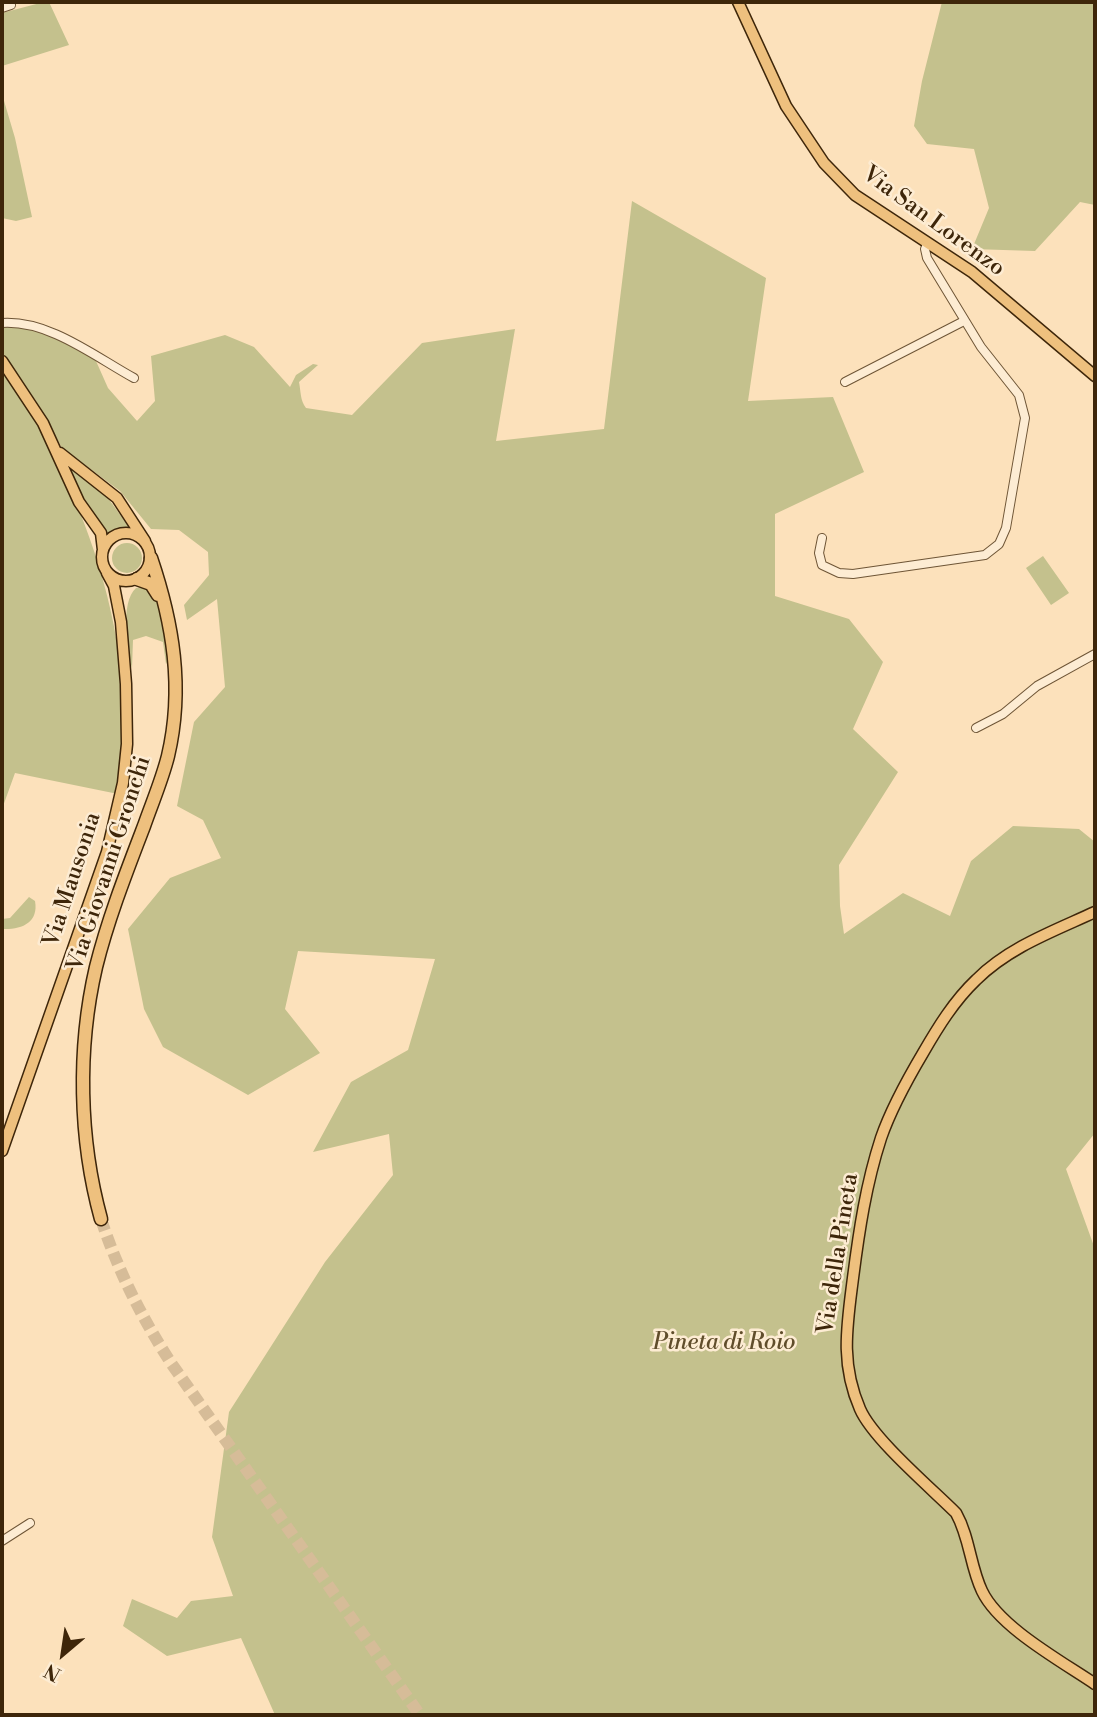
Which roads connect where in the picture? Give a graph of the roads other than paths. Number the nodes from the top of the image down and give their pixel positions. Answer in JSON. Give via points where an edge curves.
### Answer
{"nodes":[{"id":1,"x":738,"y":2,"type":"edge"},
{"id":2,"x":11,"y":5,"type":"dead end"},
{"id":3,"x":2,"y":8,"type":"edge"},
{"id":4,"x":927,"y":244,"type":"junction"},
{"id":5,"x":964,"y":321,"type":"junction"},
{"id":6,"x":2,"y":323,"type":"edge"},
{"id":7,"x":2,"y":360,"type":"edge"},
{"id":8,"x":1095,"y":376,"type":"edge"},
{"id":9,"x":134,"y":378,"type":"dead end"},
{"id":10,"x":845,"y":382,"type":"dead end"},
{"id":11,"x":58,"y":451,"type":"junction"},
{"id":12,"x":822,"y":538,"type":"dead end"},
{"id":13,"x":103,"y":551,"type":"junction"},
{"id":14,"x":150,"y":552,"type":"junction"},
{"id":15,"x":107,"y":573,"type":"junction"},
{"id":16,"x":134,"y":580,"type":"junction"},
{"id":17,"x":119,"y":612,"type":"junction"},
{"id":18,"x":173,"y":646,"type":"junction"},
{"id":19,"x":1095,"y":654,"type":"edge"},
{"id":20,"x":976,"y":728,"type":"dead end"},
{"id":21,"x":1095,"y":912,"type":"edge"},
{"id":22,"x":2,"y":1151,"type":"edge"},
{"id":23,"x":102,"y":1219,"type":"tunnel mouth"},
{"id":24,"x":30,"y":1523,"type":"dead end"},
{"id":25,"x":2,"y":1541,"type":"edge"},
{"id":26,"x":1095,"y":1684,"type":"edge"}],
"edges":[{"from":1,"to":4,"type":"main road","name":"Via San Lorenzo","via":[[786,106],[824,163],[855,195]]},
{"from":2,"to":3,"type":"street"},
{"from":4,"to":5,"type":"street","via":[[928,258]]},
{"from":4,"to":8,"type":"main road","name":"Via San Lorenzo","via":[[972,272]]},
{"from":5,"to":10,"type":"street"},
{"from":5,"to":12,"type":"street","via":[[1014,387],[1024,410],[1006,528],[999,544],[975,557],[846,574],[822,565]]},
{"from":6,"to":9,"type":"street","via":[[48,331]]},
{"from":7,"to":11,"type":"main road"},
{"from":11,"to":13,"type":"main road","via":[[79,502],[101,533]]},
{"from":11,"to":14,"type":"main road","via":[[117,498]]},
{"from":13,"to":14,"type":"main road","via":[[111,538],[124,533],[139,536]]},
{"from":13,"to":15,"type":"main road"},
{"from":14,"to":16,"type":"main road","via":[[147,570]]},
{"from":14,"to":18,"type":"highway","name":"Via Giovanni Gronchi"},
{"from":15,"to":16,"type":"main road","via":[[118,580]]},
{"from":15,"to":17,"type":"main road","name":"Via Mausonia"},
{"from":16,"to":17,"type":"main road","name":"Via Mausonia","via":[[120,596]]},
{"from":16,"to":18,"type":"highway","name":"Via Giovanni Gronchi","via":[[151,584],[157,593]]},
{"from":17,"to":22,"type":"main road","name":"Via Mausonia","via":[[127,723],[118,808],[86,914]]},
{"from":18,"to":23,"type":"highway","name":"Via Giovanni Gronchi","via":[[174,704],[168,756],[112,914],[86,1021],[86,1134]]},
{"from":19,"to":20,"type":"street"},
{"from":21,"to":26,"type":"main road","name":"Via della Pineta","via":[[1030,942],[977,979],[939,1026],[912,1072],[880,1140],[860,1222],[845,1341],[860,1410],[872,1429],[956,1513],[982,1592],[992,1608]]},
{"from":24,"to":25,"type":"street"}]}
